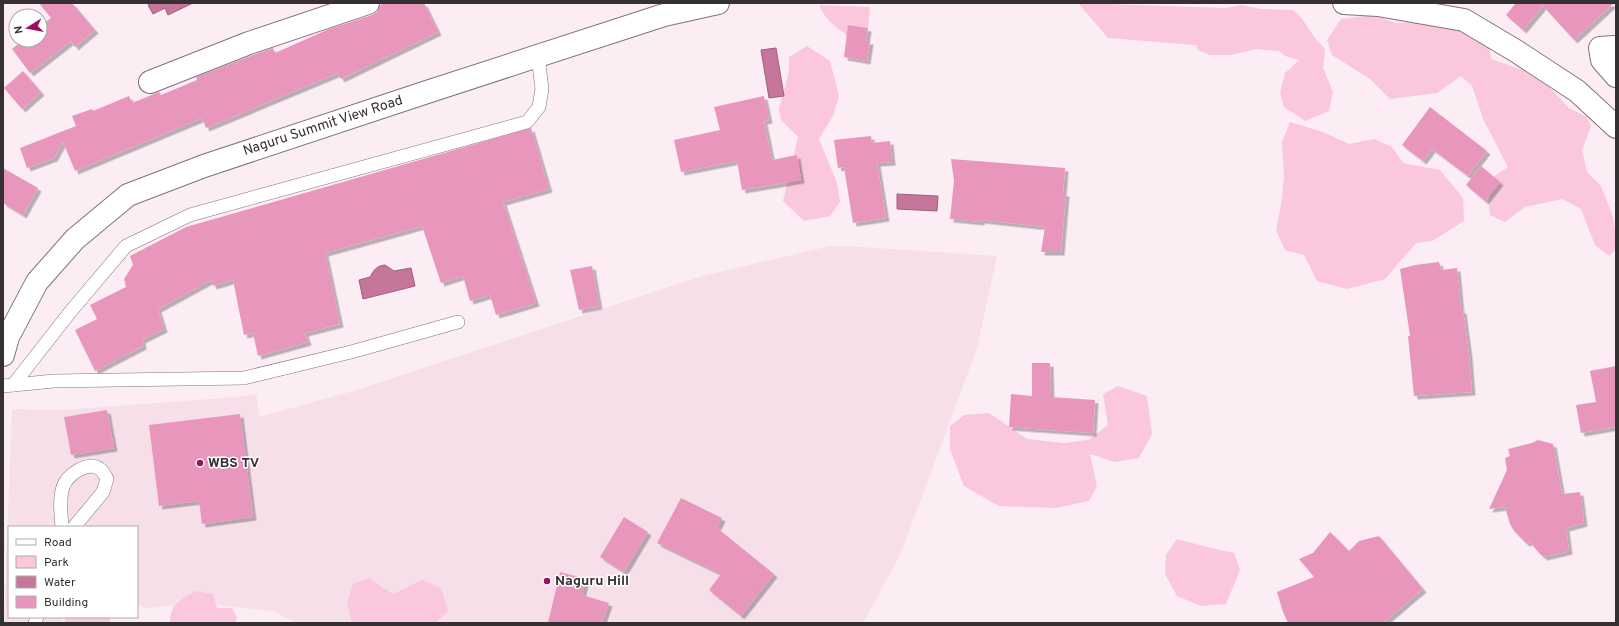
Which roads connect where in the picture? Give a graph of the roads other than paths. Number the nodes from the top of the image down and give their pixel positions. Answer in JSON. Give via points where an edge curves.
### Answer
{"nodes":[{"id":1,"x":368,"y":3,"type":"edge"},
{"id":2,"x":718,"y":3,"type":"edge"},
{"id":3,"x":1344,"y":3,"type":"edge"},
{"id":4,"x":1616,"y":48,"type":"edge"},
{"id":5,"x":538,"y":56,"type":"junction"},
{"id":6,"x":1616,"y":76,"type":"edge"},
{"id":7,"x":150,"y":82,"type":"dead end"},
{"id":8,"x":1616,"y":127,"type":"edge"},
{"id":9,"x":458,"y":322,"type":"dead end"},
{"id":10,"x":3,"y":355,"type":"edge"},
{"id":11,"x":8,"y":386,"type":"edge"},
{"id":12,"x":62,"y":526,"type":"edge"},
{"id":13,"x":75,"y":526,"type":"edge"}],
"edges":[{"from":1,"to":7,"type":"street","via":[[249,43]]},
{"from":2,"to":5,"type":"street","name":"Naguru Summit View Road","via":[[664,16]]},
{"from":3,"to":8,"type":"street","via":[[1378,5],[1464,20],[1577,91]]},
{"from":4,"to":6,"type":"street","via":[[1600,48],[1602,60]]},
{"from":5,"to":10,"type":"street","name":"Naguru Summit View Road","via":[[204,166],[128,195],[75,238],[37,282],[8,337]]},
{"from":5,"to":11,"type":"lane","via":[[542,90],[539,107],[527,122],[190,215],[126,246]]},
{"from":9,"to":11,"type":"lane","via":[[244,378],[54,381]]},
{"from":12,"to":13,"type":"lane","via":[[63,486],[70,476],[82,468],[94,466],[102,470],[107,479],[103,492]]}]}
